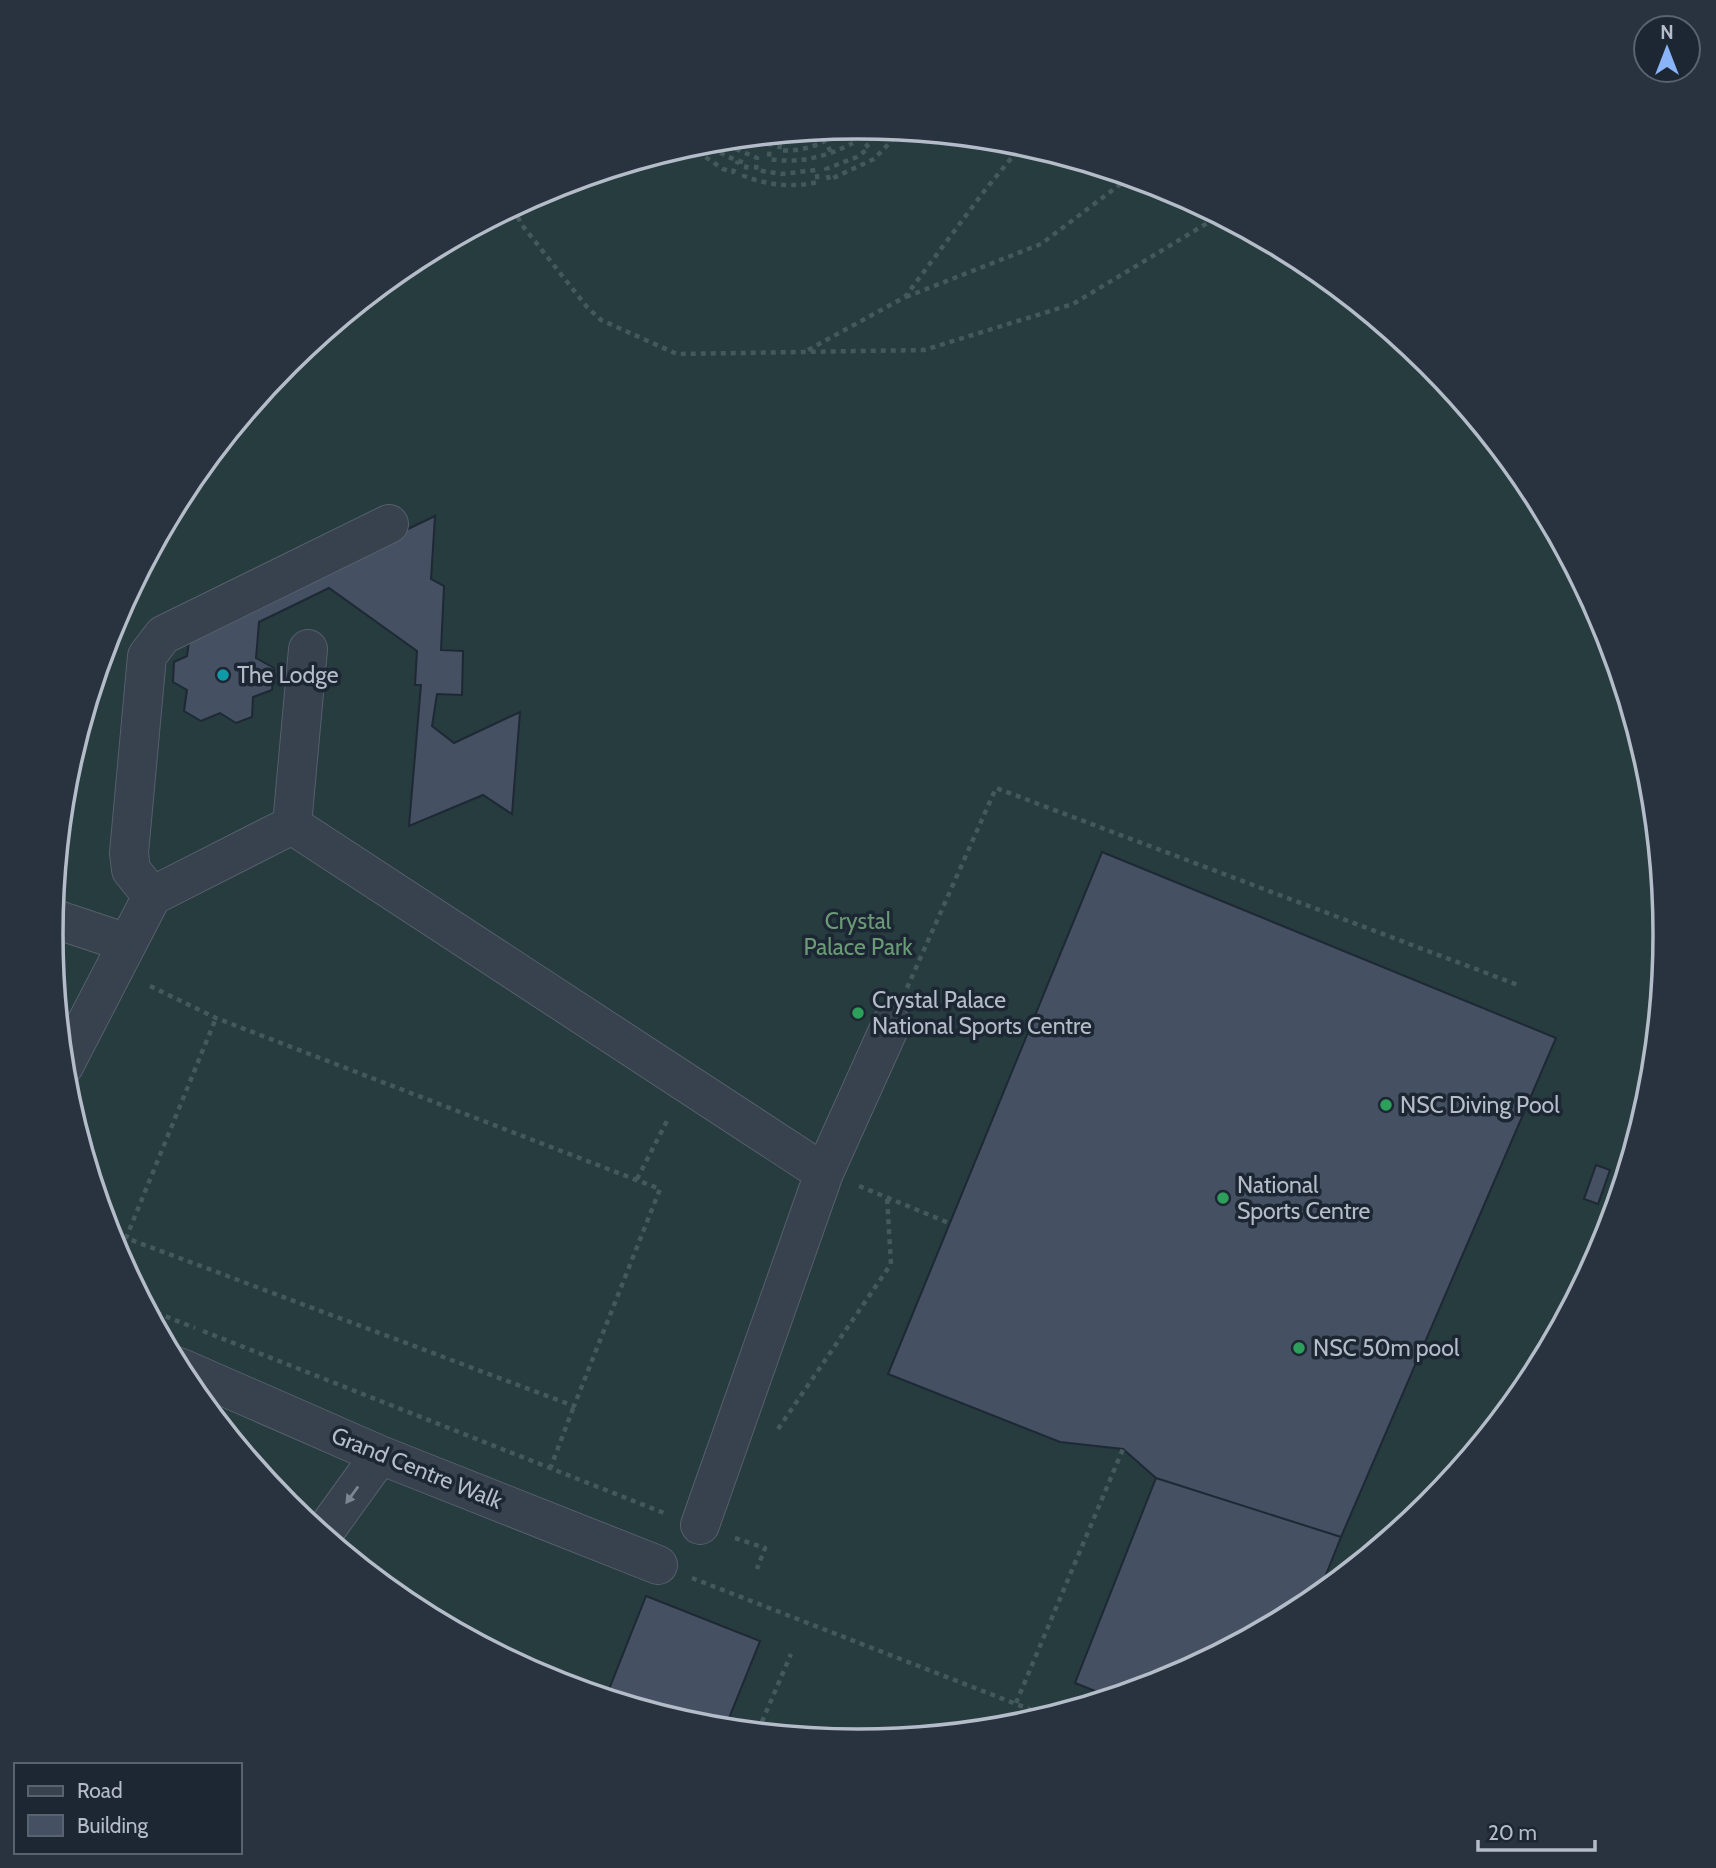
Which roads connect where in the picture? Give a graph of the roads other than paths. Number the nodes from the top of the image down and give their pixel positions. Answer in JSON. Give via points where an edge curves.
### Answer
{"nodes":[{"id":1,"x":389,"y":524,"type":"dead end"},
{"id":2,"x":307,"y":649,"type":"dead end"},
{"id":3,"x":292,"y":825,"type":"junction"},
{"id":4,"x":152,"y":896,"type":"junction"},
{"id":5,"x":63,"y":924,"type":"edge"},
{"id":6,"x":121,"y":956,"type":"junction"},
{"id":7,"x":891,"y":1024,"type":"road end"},
{"id":8,"x":72,"y":1051,"type":"edge"},
{"id":9,"x":824,"y":1173,"type":"junction"},
{"id":10,"x":196,"y":1375,"type":"edge"},
{"id":11,"x":380,"y":1455,"type":"junction"},
{"id":12,"x":700,"y":1525,"type":"dead end"},
{"id":13,"x":328,"y":1527,"type":"edge"},
{"id":14,"x":658,"y":1565,"type":"road end"}],
"edges":[{"from":1,"to":4,"type":"lane","via":[[163,635],[147,656],[129,853],[131,870]]},
{"from":2,"to":3,"type":"lane"},
{"from":3,"to":4,"type":"lane"},
{"from":3,"to":9,"type":"lane"},
{"from":4,"to":6,"type":"lane"},
{"from":5,"to":6,"type":"lane"},
{"from":6,"to":8,"type":"lane"},
{"from":7,"to":9,"type":"lane"},
{"from":9,"to":12,"type":"lane"},
{"from":10,"to":11,"type":"lane","name":"Grand Centre Walk"},
{"from":11,"to":13,"type":"lane","one_way":true},
{"from":11,"to":14,"type":"lane","name":"Grand Centre Walk"}]}
